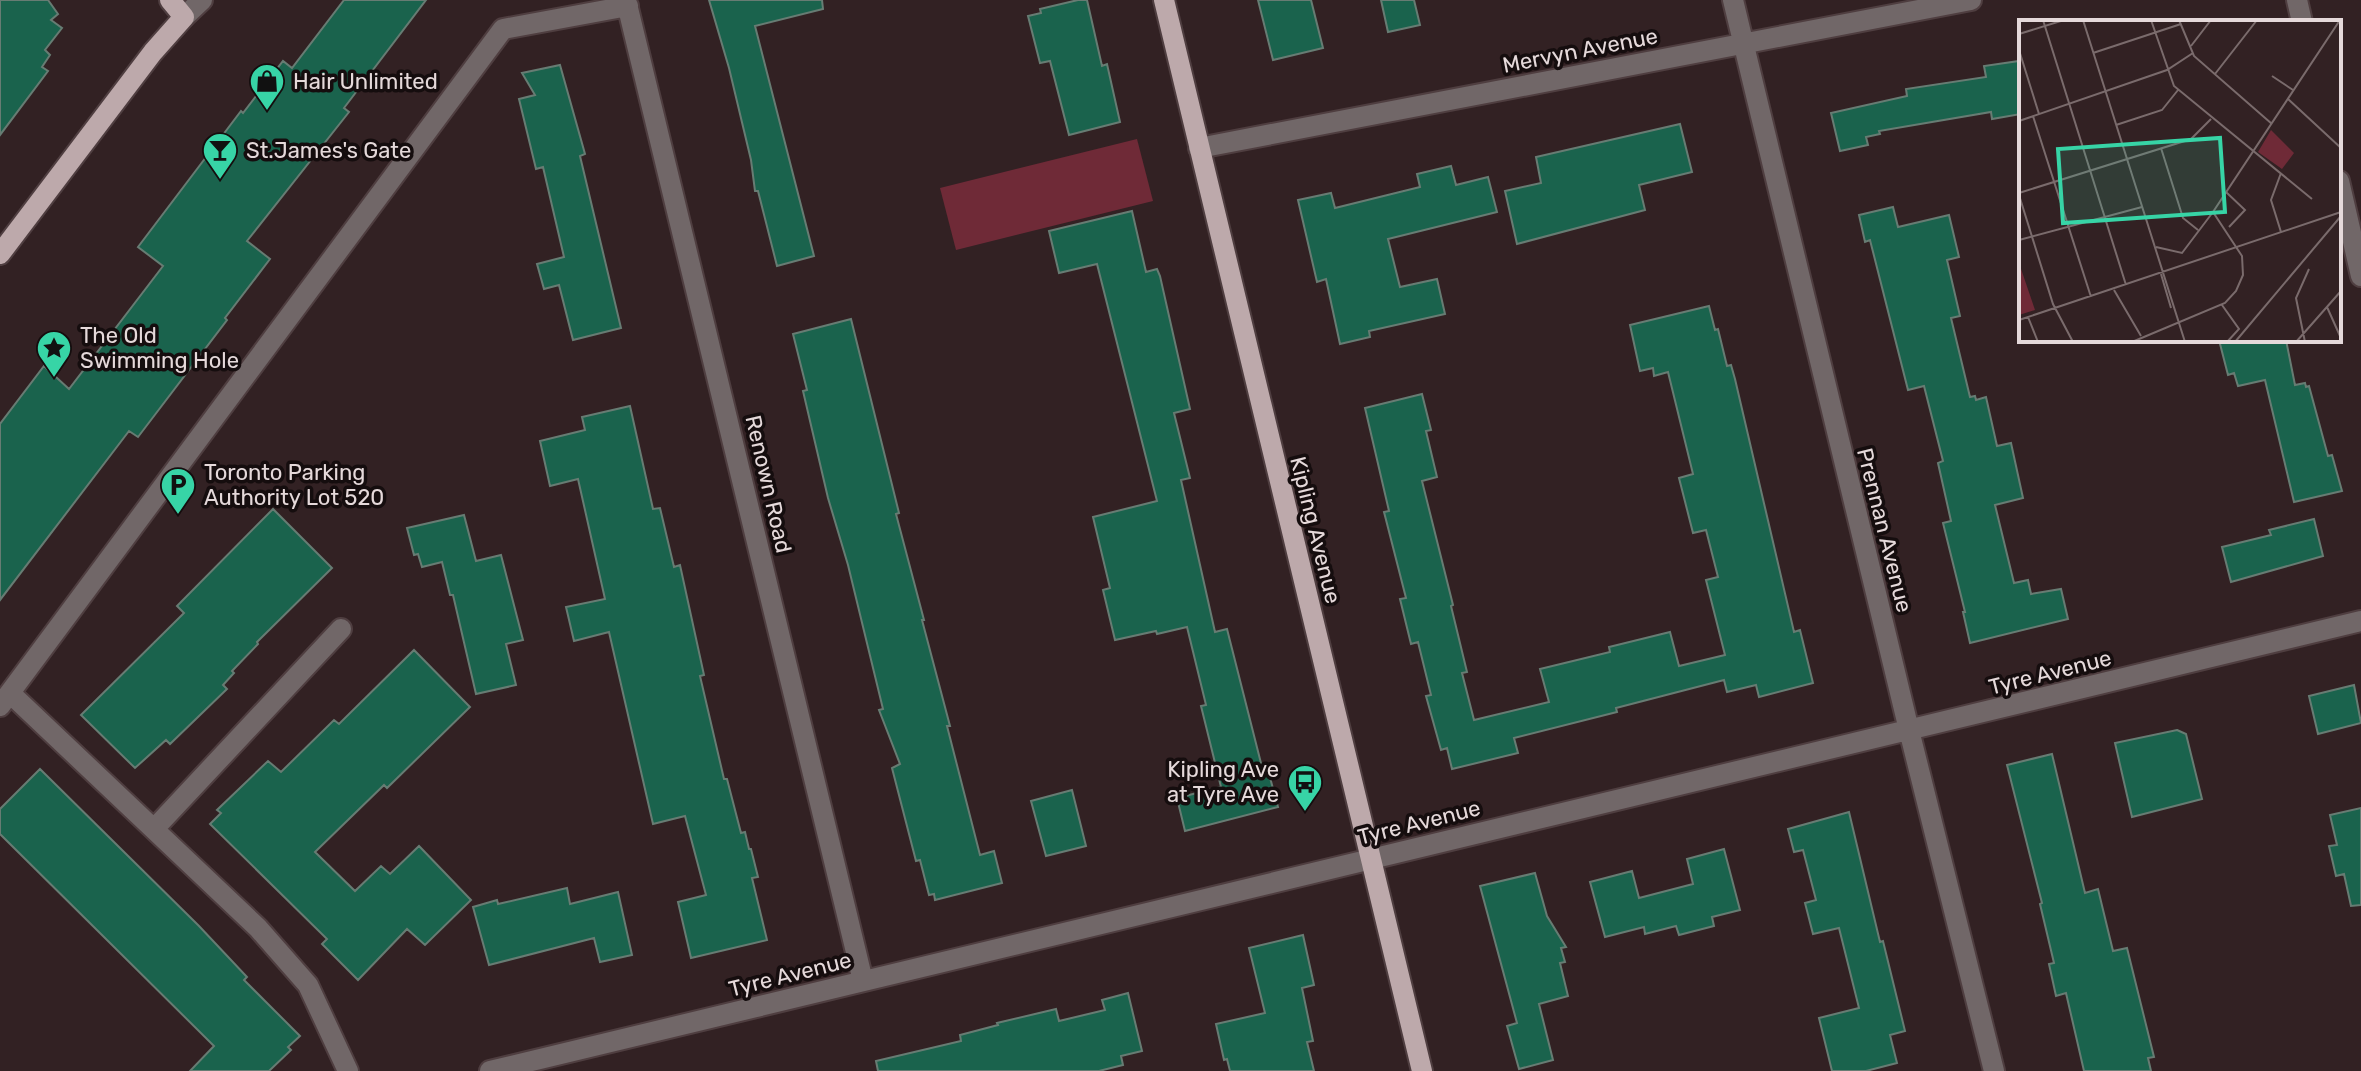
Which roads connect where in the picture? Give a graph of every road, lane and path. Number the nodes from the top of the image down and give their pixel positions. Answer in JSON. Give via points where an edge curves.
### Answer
{"nodes":[{"id":1,"x":170,"y":0,"type":"edge"},
{"id":2,"x":202,"y":0,"type":"edge"},
{"id":3,"x":1164,"y":0,"type":"edge"},
{"id":4,"x":1733,"y":0,"type":"edge"},
{"id":5,"x":1971,"y":0,"type":"edge"},
{"id":6,"x":2297,"y":0,"type":"edge"},
{"id":7,"x":627,"y":3,"type":"edge"},
{"id":8,"x":184,"y":17,"type":"junction"},
{"id":9,"x":2302,"y":20,"type":"edge"},
{"id":10,"x":1743,"y":43,"type":"junction"},
{"id":11,"x":1199,"y":148,"type":"junction"},
{"id":12,"x":2341,"y":190,"type":"edge"},
{"id":13,"x":0,"y":254,"type":"edge"},
{"id":14,"x":2361,"y":276,"type":"edge"},
{"id":15,"x":2361,"y":621,"type":"edge"},
{"id":16,"x":341,"y":629,"type":"dead end"},
{"id":17,"x":5,"y":699,"type":"edge"},
{"id":18,"x":1909,"y":730,"type":"junction"},
{"id":19,"x":154,"y":829,"type":"junction"},
{"id":20,"x":1371,"y":859,"type":"junction"},
{"id":21,"x":863,"y":981,"type":"junction"},
{"id":22,"x":348,"y":1071,"type":"edge"},
{"id":23,"x":490,"y":1071,"type":"edge"},
{"id":24,"x":1422,"y":1071,"type":"edge"},
{"id":25,"x":1994,"y":1071,"type":"edge"}],
"edges":[{"from":1,"to":8,"type":"main road"},
{"from":2,"to":8,"type":"street"},
{"from":3,"to":11,"type":"main road","name":"Kipling Avenue"},
{"from":4,"to":10,"type":"street","name":"Prennan Avenue"},
{"from":5,"to":10,"type":"street","name":"Mervyn Avenue"},
{"from":6,"to":9,"type":"street"},
{"from":7,"to":17,"type":"street","via":[[503,29]]},
{"from":7,"to":21,"type":"street","name":"Renown Road"},
{"from":8,"to":13,"type":"main road"},
{"from":10,"to":11,"type":"street","name":"Mervyn Avenue"},
{"from":10,"to":18,"type":"street","name":"Prennan Avenue"},
{"from":11,"to":20,"type":"main road","name":"Kipling Avenue"},
{"from":12,"to":14,"type":"street"},
{"from":15,"to":18,"type":"street","name":"Tyre Avenue"},
{"from":16,"to":19,"type":"street"},
{"from":17,"to":19,"type":"street"},
{"from":18,"to":20,"type":"street","name":"Tyre Avenue"},
{"from":18,"to":25,"type":"street","name":"Prennan Avenue"},
{"from":19,"to":22,"type":"street","via":[[258,928],[308,985]]},
{"from":20,"to":21,"type":"street","name":"Tyre Avenue"},
{"from":20,"to":24,"type":"main road","name":"Kipling Avenue"},
{"from":21,"to":23,"type":"street","name":"Tyre Avenue"}]}
